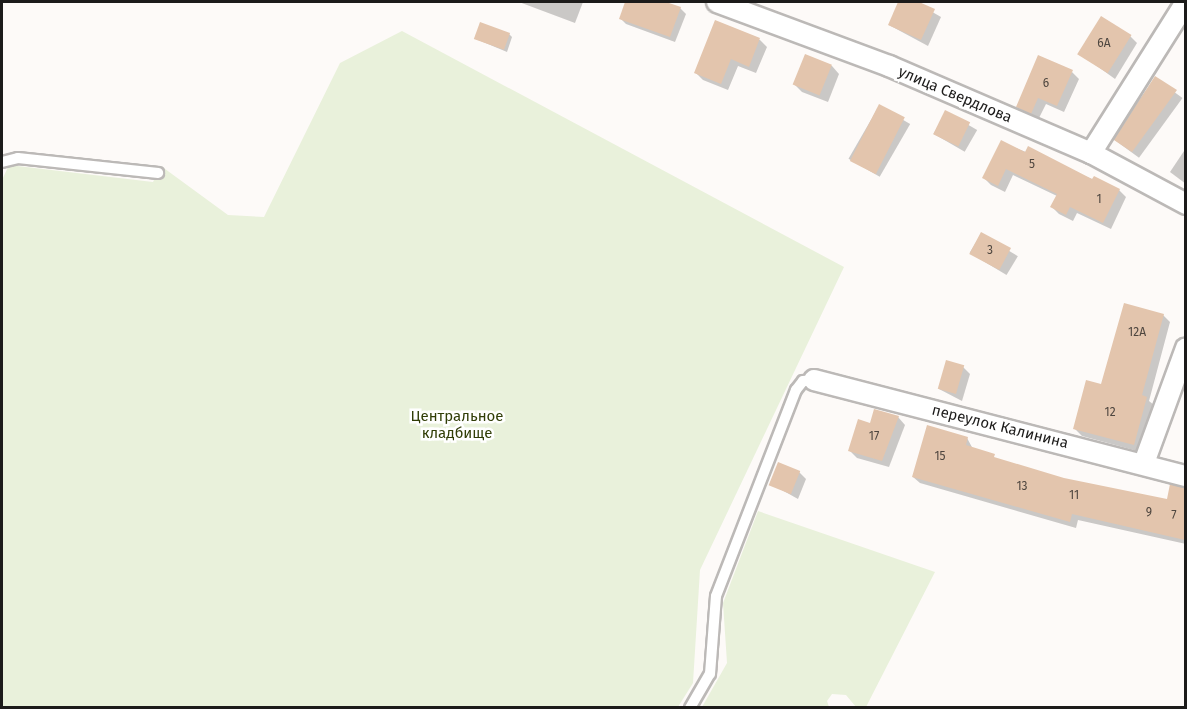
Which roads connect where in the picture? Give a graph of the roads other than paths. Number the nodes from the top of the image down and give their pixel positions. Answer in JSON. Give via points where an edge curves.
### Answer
{"nodes":[{"id":1,"x":717,"y":2,"type":"edge"},
{"id":2,"x":1185,"y":2,"type":"edge"},
{"id":3,"x":1091,"y":153,"type":"junction"},
{"id":4,"x":2,"y":162,"type":"edge"},
{"id":5,"x":158,"y":173,"type":"dead end"},
{"id":6,"x":1185,"y":204,"type":"edge"},
{"id":7,"x":1185,"y":348,"type":"edge"},
{"id":8,"x":814,"y":381,"type":"joint"},
{"id":9,"x":1144,"y":463,"type":"junction"},
{"id":10,"x":1185,"y":476,"type":"edge"},
{"id":11,"x":690,"y":708,"type":"edge"}],
"edges":[{"from":1,"to":3,"type":"street","name":"улица Свердлова","via":[[889,66]]},
{"from":2,"to":3,"type":"street"},
{"from":3,"to":6,"type":"street","name":"улица Свердлова"},
{"from":4,"to":5,"type":"lane","via":[[18,158]]},
{"from":7,"to":9,"type":"street"},
{"from":8,"to":9,"type":"street","name":"переулок Калинина"},
{"from":8,"to":11,"type":"lane","via":[[803,381],[796,390],[716,596],[710,674]]},
{"from":9,"to":10,"type":"street","name":"переулок Калинина"}]}
